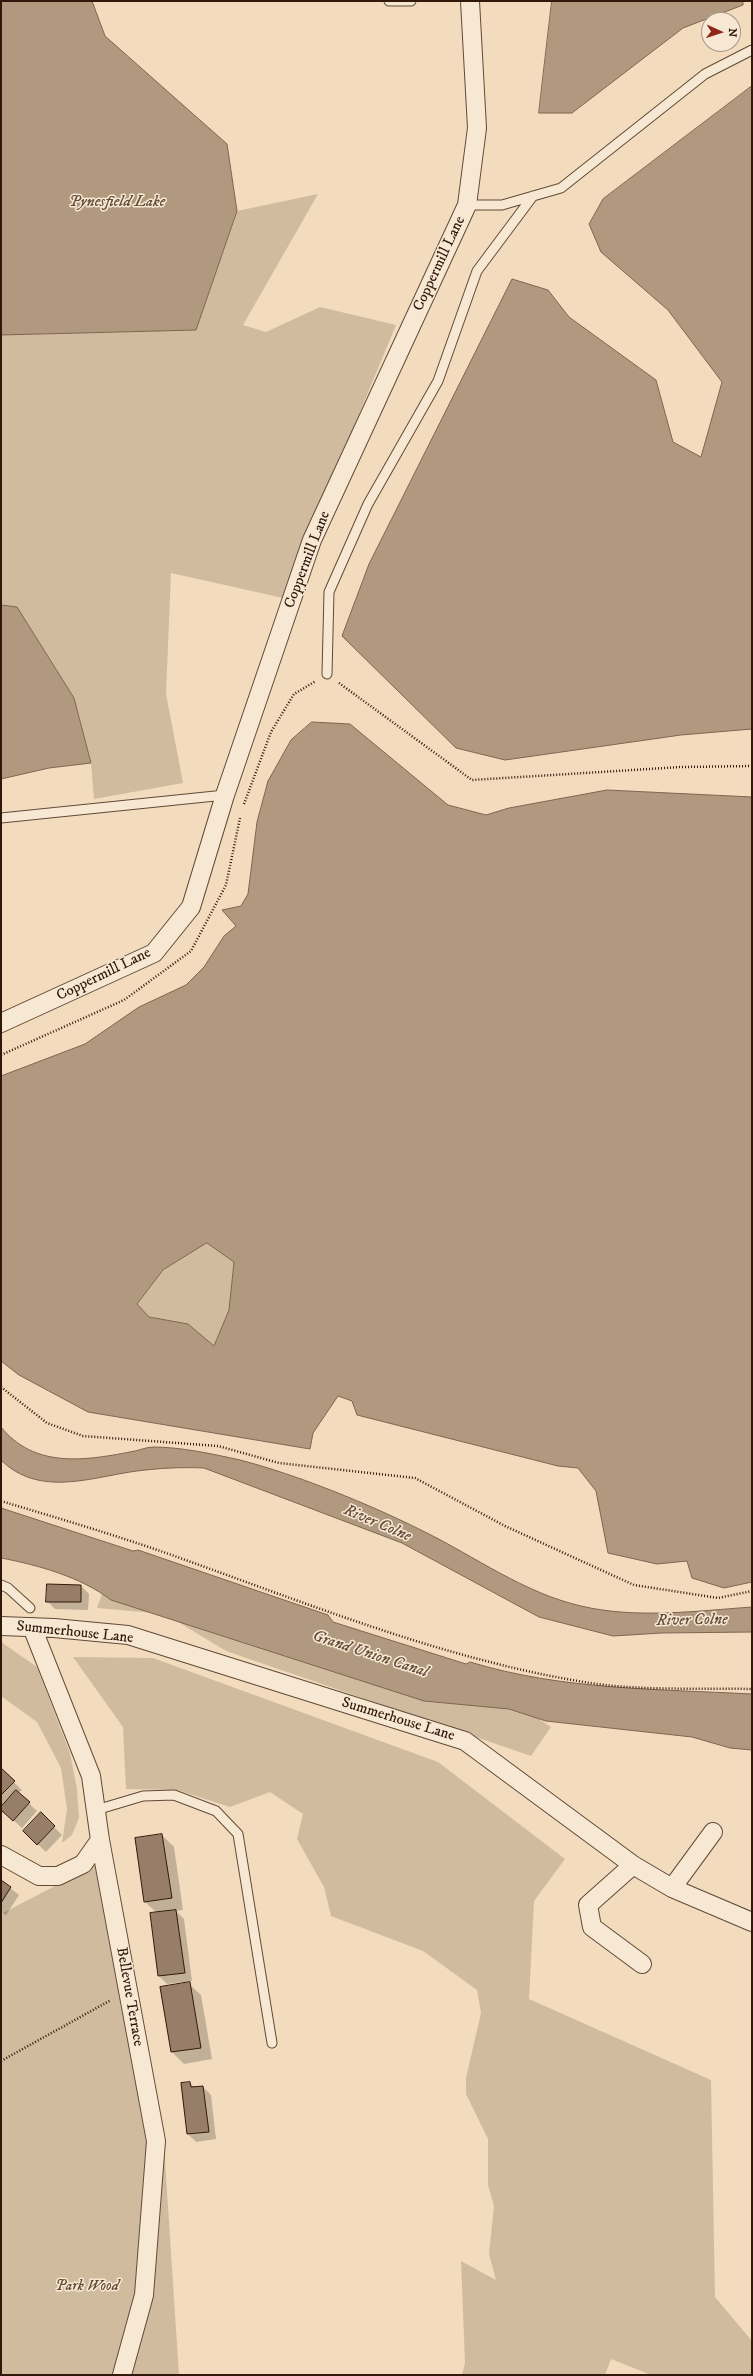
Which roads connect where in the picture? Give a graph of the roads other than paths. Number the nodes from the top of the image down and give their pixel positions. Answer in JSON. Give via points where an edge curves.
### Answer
{"nodes":[{"id":1,"x":389,"y":1,"type":"edge"},
{"id":2,"x":411,"y":1,"type":"edge"},
{"id":3,"x":470,"y":1,"type":"edge"},
{"id":4,"x":752,"y":50,"type":"edge"},
{"id":5,"x":533,"y":196,"type":"junction"},
{"id":6,"x":467,"y":205,"type":"junction"},
{"id":7,"x":327,"y":674,"type":"road end"},
{"id":8,"x":225,"y":795,"type":"junction"},
{"id":9,"x":1,"y":818,"type":"edge"},
{"id":10,"x":1,"y":1023,"type":"edge"},
{"id":11,"x":1,"y":1585,"type":"edge"},
{"id":12,"x":30,"y":1608,"type":"dead end"},
{"id":13,"x":1,"y":1626,"type":"edge"},
{"id":14,"x":32,"y":1627,"type":"junction"},
{"id":15,"x":96,"y":1810,"type":"junction"},
{"id":16,"x":713,"y":1832,"type":"dead end"},
{"id":17,"x":100,"y":1840,"type":"junction"},
{"id":18,"x":1,"y":1855,"type":"edge"},
{"id":19,"x":632,"y":1865,"type":"junction"},
{"id":20,"x":672,"y":1888,"type":"junction"},
{"id":21,"x":752,"y":1922,"type":"edge"},
{"id":22,"x":642,"y":1964,"type":"dead end"},
{"id":23,"x":272,"y":2043,"type":"dead end"},
{"id":24,"x":122,"y":2375,"type":"edge"}],
"edges":[{"from":1,"to":2,"type":"lane"},
{"from":3,"to":6,"type":"street","name":"Coppermill Lane","via":[[477,128]]},
{"from":4,"to":5,"type":"lane","via":[[705,74],[561,188]]},
{"from":5,"to":6,"type":"lane","via":[[502,205]]},
{"from":5,"to":7,"type":"lane","via":[[477,271],[438,381],[368,504],[329,592]]},
{"from":6,"to":8,"type":"street","name":"Coppermill Lane","via":[[312,540]]},
{"from":8,"to":9,"type":"lane"},
{"from":8,"to":10,"type":"street","name":"Coppermill Lane","via":[[191,907],[154,953]]},
{"from":11,"to":12,"type":"lane"},
{"from":13,"to":14,"type":"street","name":"Summerhouse Lane"},
{"from":14,"to":15,"type":"street","name":"Bellevue Terrace","via":[[91,1776]]},
{"from":14,"to":19,"type":"street","name":"Summerhouse Lane","via":[[128,1635],[465,1741]]},
{"from":15,"to":17,"type":"street","name":"Bellevue Terrace"},
{"from":15,"to":23,"type":"lane","via":[[143,1796],[174,1796],[216,1811],[238,1834]]},
{"from":16,"to":20,"type":"street"},
{"from":17,"to":18,"type":"street","via":[[83,1864],[58,1876],[39,1876]]},
{"from":17,"to":24,"type":"street","name":"Bellevue Terrace","via":[[156,2141],[144,2295]]},
{"from":19,"to":20,"type":"street","name":"Summerhouse Lane"},
{"from":19,"to":22,"type":"street","via":[[588,1905],[592,1927]]},
{"from":20,"to":21,"type":"street","name":"Summerhouse Lane"}]}
